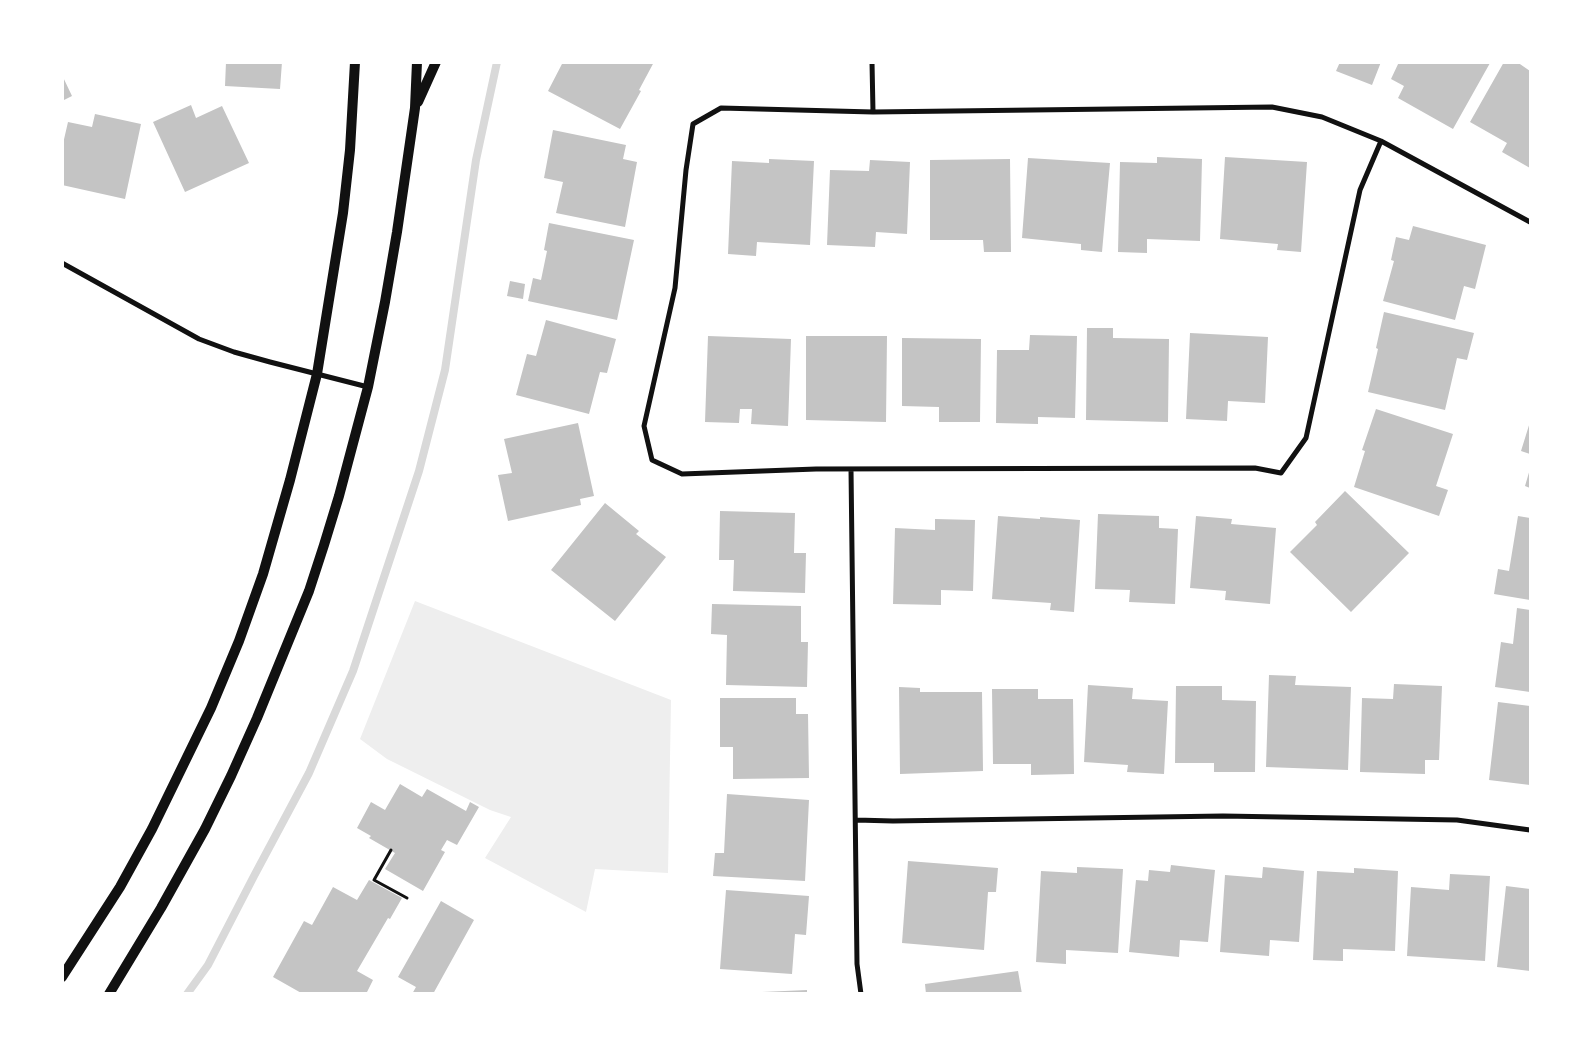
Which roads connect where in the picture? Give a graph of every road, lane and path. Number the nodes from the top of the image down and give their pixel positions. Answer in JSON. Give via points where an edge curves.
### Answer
{"nodes":[{"id":1,"x":355,"y":62,"type":"edge"},
{"id":2,"x":417,"y":62,"type":"edge"},
{"id":3,"x":436,"y":62,"type":"edge"},
{"id":4,"x":872,"y":62,"type":"edge"},
{"id":5,"x":415,"y":108,"type":"junction"},
{"id":6,"x":873,"y":112,"type":"junction"},
{"id":7,"x":1381,"y":141,"type":"junction"},
{"id":8,"x":1530,"y":222,"type":"edge"},
{"id":9,"x":62,"y":263,"type":"edge"},
{"id":10,"x":317,"y":374,"type":"junction"},
{"id":11,"x":368,"y":387,"type":"junction"},
{"id":12,"x":851,"y":469,"type":"junction"},
{"id":13,"x":856,"y":820,"type":"junction"},
{"id":14,"x":1530,"y":830,"type":"edge"},
{"id":15,"x":391,"y":850,"type":"dead end"},
{"id":16,"x":407,"y":898,"type":"dead end"},
{"id":17,"x":62,"y":977,"type":"edge"},
{"id":18,"x":109,"y":994,"type":"edge"},
{"id":19,"x":861,"y":994,"type":"edge"}],
"edges":[{"from":1,"to":10,"type":"main road","via":[[343,213]]},
{"from":2,"to":5,"type":"main road"},
{"from":3,"to":5,"type":"main road"},
{"from":4,"to":6,"type":"street"},
{"from":5,"to":11,"type":"main road","via":[[396,241]]},
{"from":6,"to":7,"type":"street","via":[[1272,107],[1322,117]]},
{"from":6,"to":12,"type":"street","via":[[721,108],[693,124],[675,288],[644,426],[652,460],[682,474]]},
{"from":7,"to":8,"type":"street"},
{"from":7,"to":12,"type":"street","via":[[1360,190],[1306,438],[1281,473],[1254,468]]},
{"from":9,"to":10,"type":"street","via":[[198,339],[243,355]]},
{"from":10,"to":11,"type":"street"},
{"from":10,"to":17,"type":"main road","via":[[263,574],[225,676],[152,829],[120,887]]},
{"from":11,"to":18,"type":"main road","via":[[324,545],[257,718],[205,829]]},
{"from":12,"to":13,"type":"street"},
{"from":13,"to":14,"type":"street","via":[[1223,816],[1457,820]]},
{"from":13,"to":19,"type":"street","via":[[857,964]]},
{"from":15,"to":16,"type":"path","via":[[374,880]]}]}
